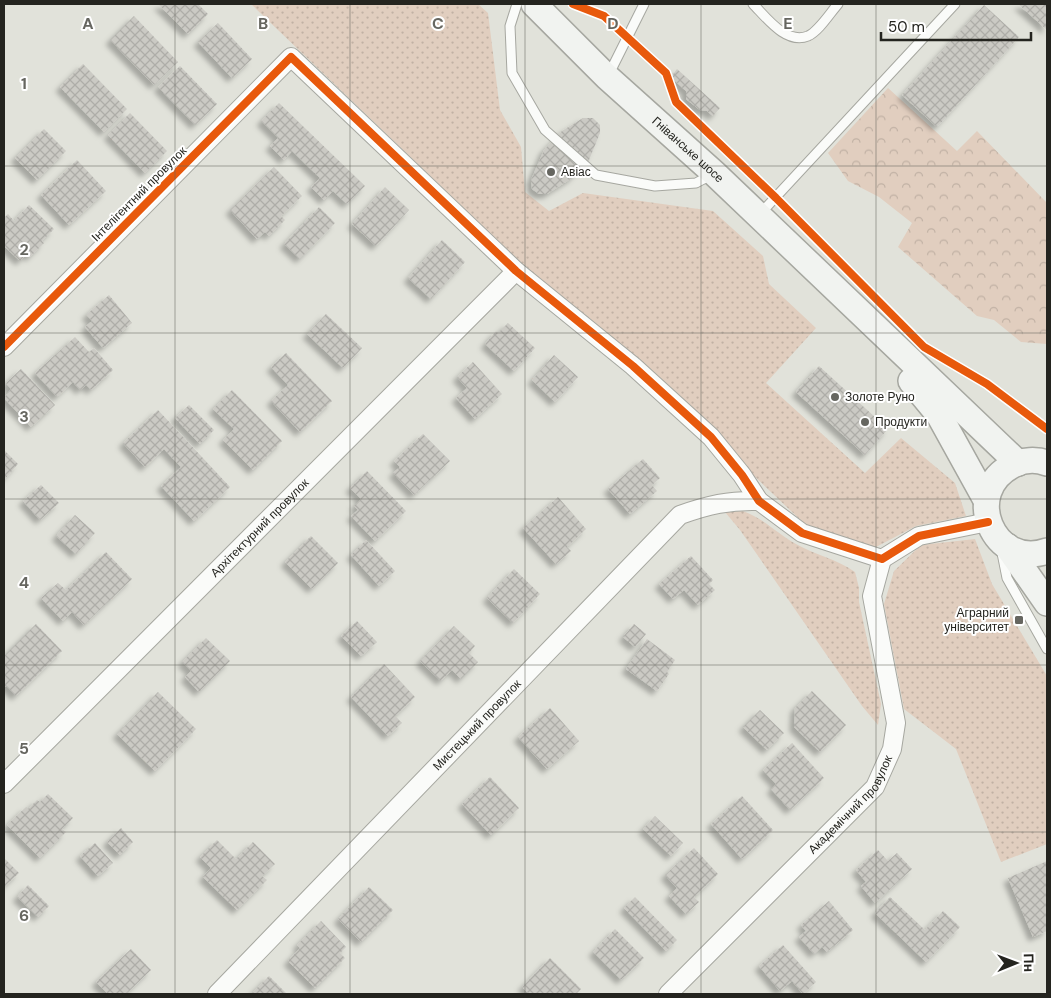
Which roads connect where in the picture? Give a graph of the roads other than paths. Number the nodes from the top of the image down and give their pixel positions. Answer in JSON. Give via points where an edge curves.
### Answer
{"nodes":[{"id":1,"x":517,"y":4,"type":"edge"},
{"id":2,"x":534,"y":4,"type":"edge"},
{"id":3,"x":644,"y":4,"type":"edge"},
{"id":4,"x":753,"y":4,"type":"edge"},
{"id":5,"x":838,"y":4,"type":"edge"},
{"id":6,"x":955,"y":4,"type":"edge"},
{"id":7,"x":607,"y":76,"type":"junction"},
{"id":8,"x":714,"y":173,"type":"junction"},
{"id":9,"x":758,"y":216,"type":"junction"},
{"id":10,"x":516,"y":271,"type":"junction"},
{"id":11,"x":841,"y":296,"type":"junction"},
{"id":12,"x":4,"y":347,"type":"edge"},
{"id":13,"x":1046,"y":461,"type":"edge"},
{"id":14,"x":1018,"y":463,"type":"junction"},
{"id":15,"x":759,"y":502,"type":"junction"},
{"id":16,"x":995,"y":527,"type":"junction"},
{"id":17,"x":1047,"y":551,"type":"edge"},
{"id":18,"x":882,"y":559,"type":"junction"},
{"id":19,"x":1047,"y":603,"type":"edge"},
{"id":20,"x":1047,"y":649,"type":"edge"},
{"id":21,"x":4,"y":784,"type":"edge"},
{"id":22,"x":216,"y":994,"type":"edge"},
{"id":23,"x":668,"y":994,"type":"edge"}],
"edges":[{"from":1,"to":8,"type":"lane","via":[[510,26],[512,72],[545,130],[596,175],[655,186],[696,183]]},
{"from":2,"to":7,"type":"main road","name":"Гніванське шосе"},
{"from":3,"to":7,"type":"lane"},
{"from":4,"to":5,"type":"lane","via":[[782,32],[794,38],[808,36]]},
{"from":6,"to":9,"type":"lane"},
{"from":7,"to":8,"type":"main road","name":"Гніванське шосе"},
{"from":8,"to":9,"type":"main road","name":"Гніванське шосе"},
{"from":9,"to":11,"type":"main road","name":"Гніванське шосе"},
{"from":10,"to":12,"type":"street","name":"Інтелігентний провулок","via":[[291,56]]},
{"from":10,"to":15,"type":"street","via":[[633,366],[711,437]]},
{"from":10,"to":21,"type":"street","name":"Архітектурний провулок"},
{"from":11,"to":14,"type":"main road","name":"Гніванське шосе"},
{"from":11,"to":16,"type":"main road","name":"Гніванське шосе","via":[[939,415]]},
{"from":13,"to":14,"type":"main road"},
{"from":14,"to":16,"type":"main road","via":[[996,477]]},
{"from":15,"to":18,"type":"street","via":[[802,533]]},
{"from":15,"to":22,"type":"street","name":"Мистецький провулок","via":[[733,500],[680,515]]},
{"from":16,"to":17,"type":"main road","via":[[1030,553]]},
{"from":16,"to":18,"type":"street","via":[[918,536]]},
{"from":16,"to":19,"type":"main road","name":"Гніванське шосе"},
{"from":16,"to":20,"type":"lane","via":[[1007,578]]},
{"from":18,"to":23,"type":"street","name":"Академічний провулок","via":[[872,596],[896,722],[892,748],[875,787]]}]}
